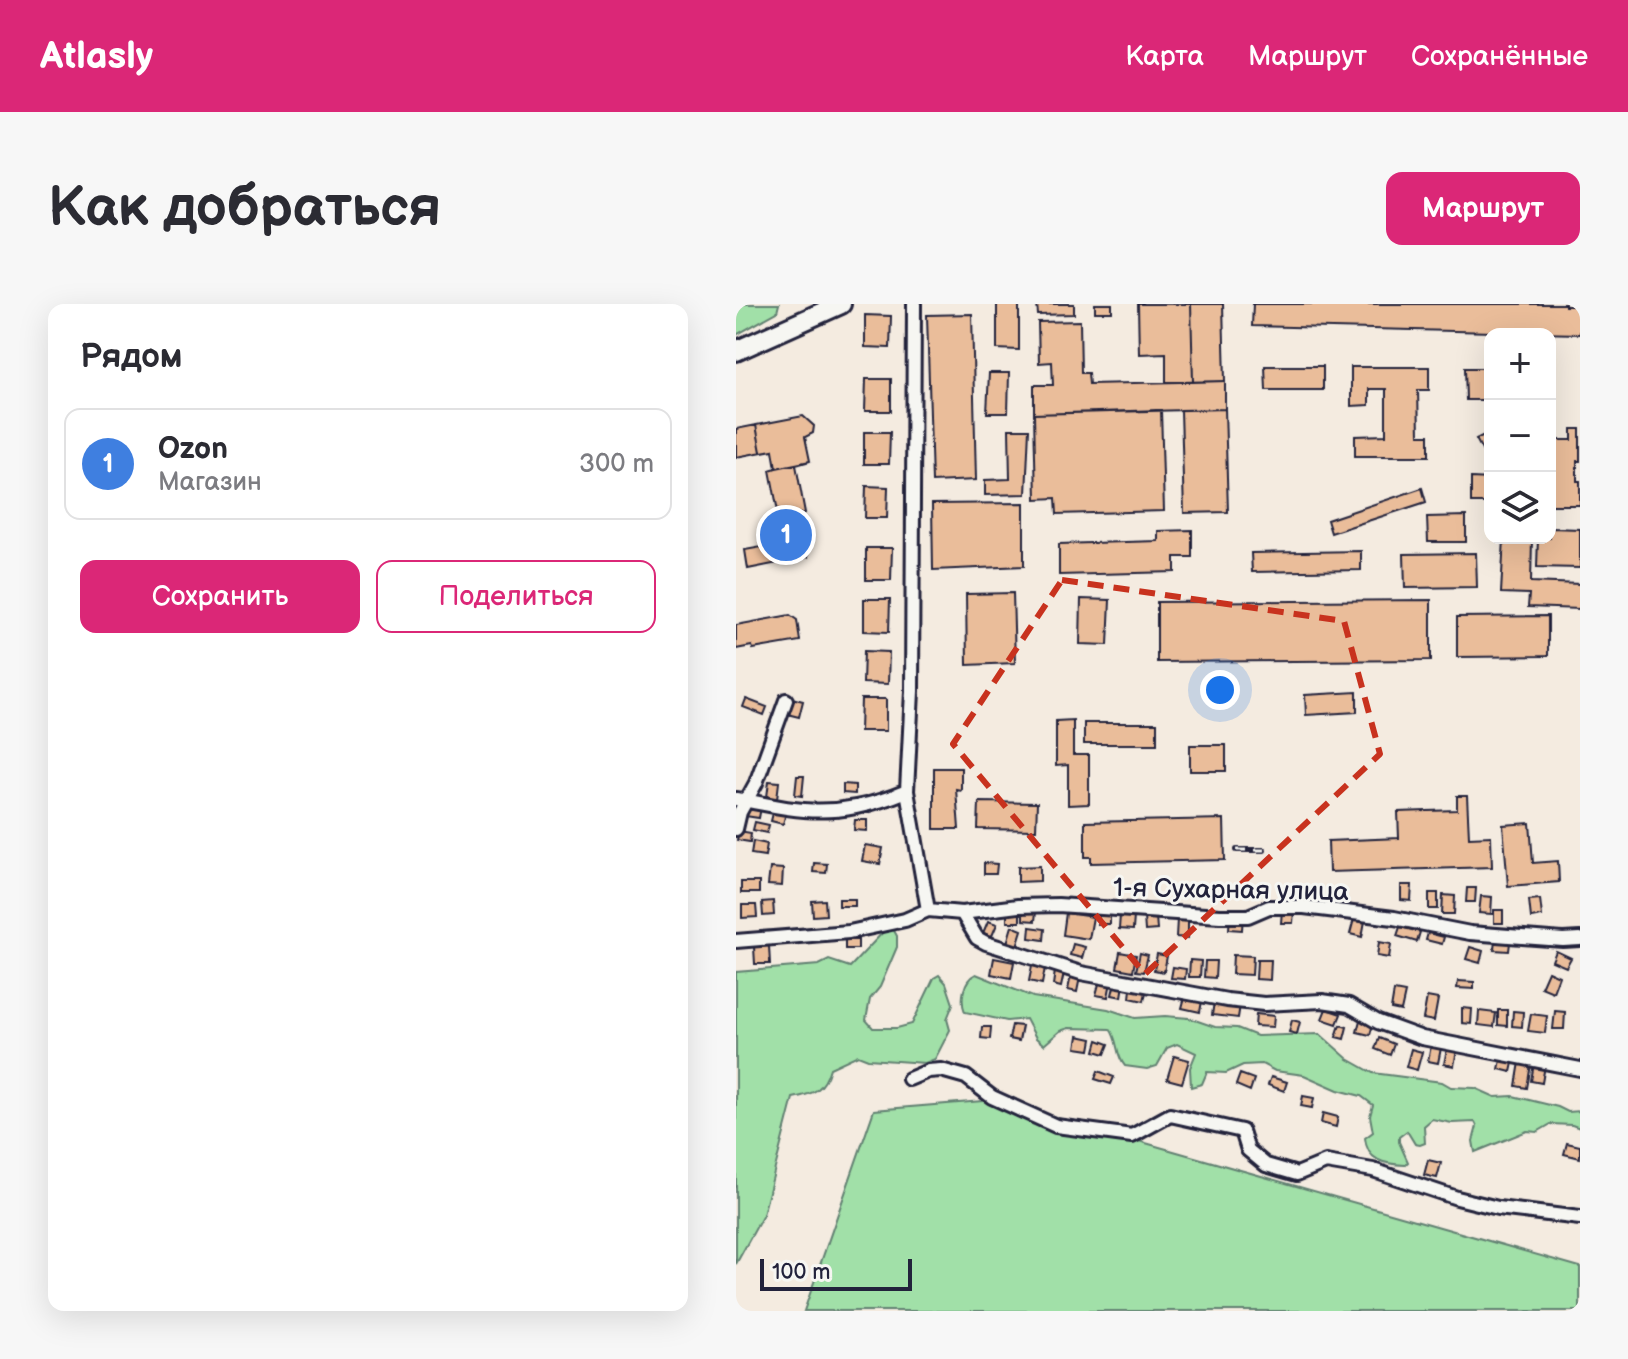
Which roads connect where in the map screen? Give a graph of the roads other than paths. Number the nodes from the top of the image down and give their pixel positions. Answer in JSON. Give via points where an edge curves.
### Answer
{"nodes":[{"id":1,"x":841,"y":304,"type":"edge"},
{"id":2,"x":914,"y":304,"type":"edge"},
{"id":3,"x":736,"y":351,"type":"edge"},
{"id":4,"x":786,"y":700,"type":"dead end"},
{"id":5,"x":907,"y":791,"type":"junction"},
{"id":6,"x":741,"y":800,"type":"edge"},
{"id":7,"x":736,"y":829,"type":"edge"},
{"id":8,"x":928,"y":910,"type":"junction"},
{"id":9,"x":962,"y":913,"type":"junction"},
{"id":10,"x":1580,"y":939,"type":"edge"},
{"id":11,"x":736,"y":941,"type":"edge"},
{"id":12,"x":1580,"y":1069,"type":"edge"},
{"id":13,"x":909,"y":1079,"type":"dead end"},
{"id":14,"x":1580,"y":1218,"type":"edge"}],
"edges":[{"from":1,"to":3,"type":"street"},
{"from":2,"to":5,"type":"street"},
{"from":4,"to":6,"type":"street","via":[[756,783]]},
{"from":5,"to":6,"type":"street","via":[[852,809],[803,810]]},
{"from":5,"to":8,"type":"street"},
{"from":6,"to":7,"type":"street"},
{"from":8,"to":9,"type":"street","name":"1-я Сухарная улица"},
{"from":8,"to":11,"type":"street","via":[[849,932]]},
{"from":9,"to":10,"type":"street","name":"1-я Сухарная улица","via":[[1058,905],[1248,916],[1269,907],[1304,907],[1470,933]]},
{"from":9,"to":12,"type":"street","via":[[968,927],[986,943],[1081,973],[1227,1000],[1349,1005],[1422,1038]]},
{"from":13,"to":14,"type":"street","via":[[941,1070],[966,1077],[992,1097],[1056,1126],[1132,1136],[1170,1115],[1242,1131],[1248,1150],[1266,1165],[1297,1174],[1326,1162],[1373,1170],[1498,1208]]}]}
